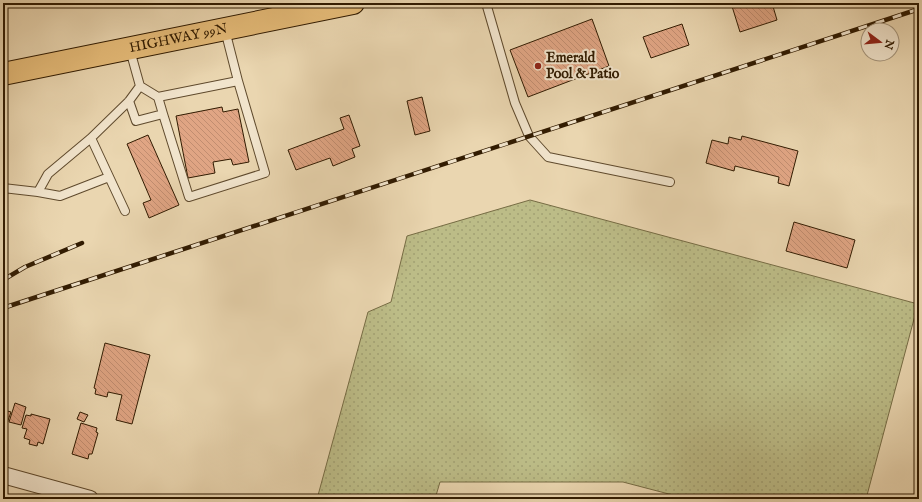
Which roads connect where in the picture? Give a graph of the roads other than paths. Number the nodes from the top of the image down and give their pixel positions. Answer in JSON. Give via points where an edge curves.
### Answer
{"nodes":[{"id":1,"x":353,"y":3,"type":"edge"},
{"id":2,"x":486,"y":3,"type":"edge"},
{"id":3,"x":225,"y":30,"type":"junction"},
{"id":4,"x":129,"y":48,"type":"junction"},
{"id":5,"x":3,"y":74,"type":"edge"},
{"id":6,"x":238,"y":81,"type":"junction"},
{"id":7,"x":140,"y":86,"type":"junction"},
{"id":8,"x":158,"y":97,"type":"junction"},
{"id":9,"x":129,"y":101,"type":"junction"},
{"id":10,"x":163,"y":114,"type":"junction"},
{"id":11,"x":92,"y":138,"type":"junction"},
{"id":12,"x":109,"y":177,"type":"junction"},
{"id":13,"x":670,"y":182,"type":"dead end"},
{"id":14,"x":3,"y":188,"type":"edge"},
{"id":15,"x":38,"y":192,"type":"junction"},
{"id":16,"x":125,"y":211,"type":"dead end"},
{"id":17,"x":3,"y":475,"type":"edge"},
{"id":18,"x":90,"y":499,"type":"edge"}],
"edges":[{"from":1,"to":3,"type":"main road","name":"HIGHWAY 99N"},
{"from":2,"to":13,"type":"lane","via":[[515,103],[529,136],[548,157]]},
{"from":3,"to":4,"type":"main road","name":"HIGHWAY 99N"},
{"from":3,"to":6,"type":"lane"},
{"from":4,"to":5,"type":"main road","name":"HIGHWAY 99N"},
{"from":4,"to":7,"type":"lane"},
{"from":6,"to":8,"type":"lane"},
{"from":6,"to":10,"type":"lane","via":[[265,173],[189,197]]},
{"from":7,"to":8,"type":"lane"},
{"from":7,"to":9,"type":"lane"},
{"from":8,"to":10,"type":"lane"},
{"from":9,"to":10,"type":"lane","via":[[136,122]]},
{"from":9,"to":11,"type":"lane"},
{"from":11,"to":12,"type":"lane"},
{"from":11,"to":15,"type":"lane","via":[[48,174]]},
{"from":12,"to":15,"type":"lane","via":[[60,196]]},
{"from":12,"to":16,"type":"lane"},
{"from":14,"to":15,"type":"lane"},
{"from":17,"to":18,"type":"street"}]}
